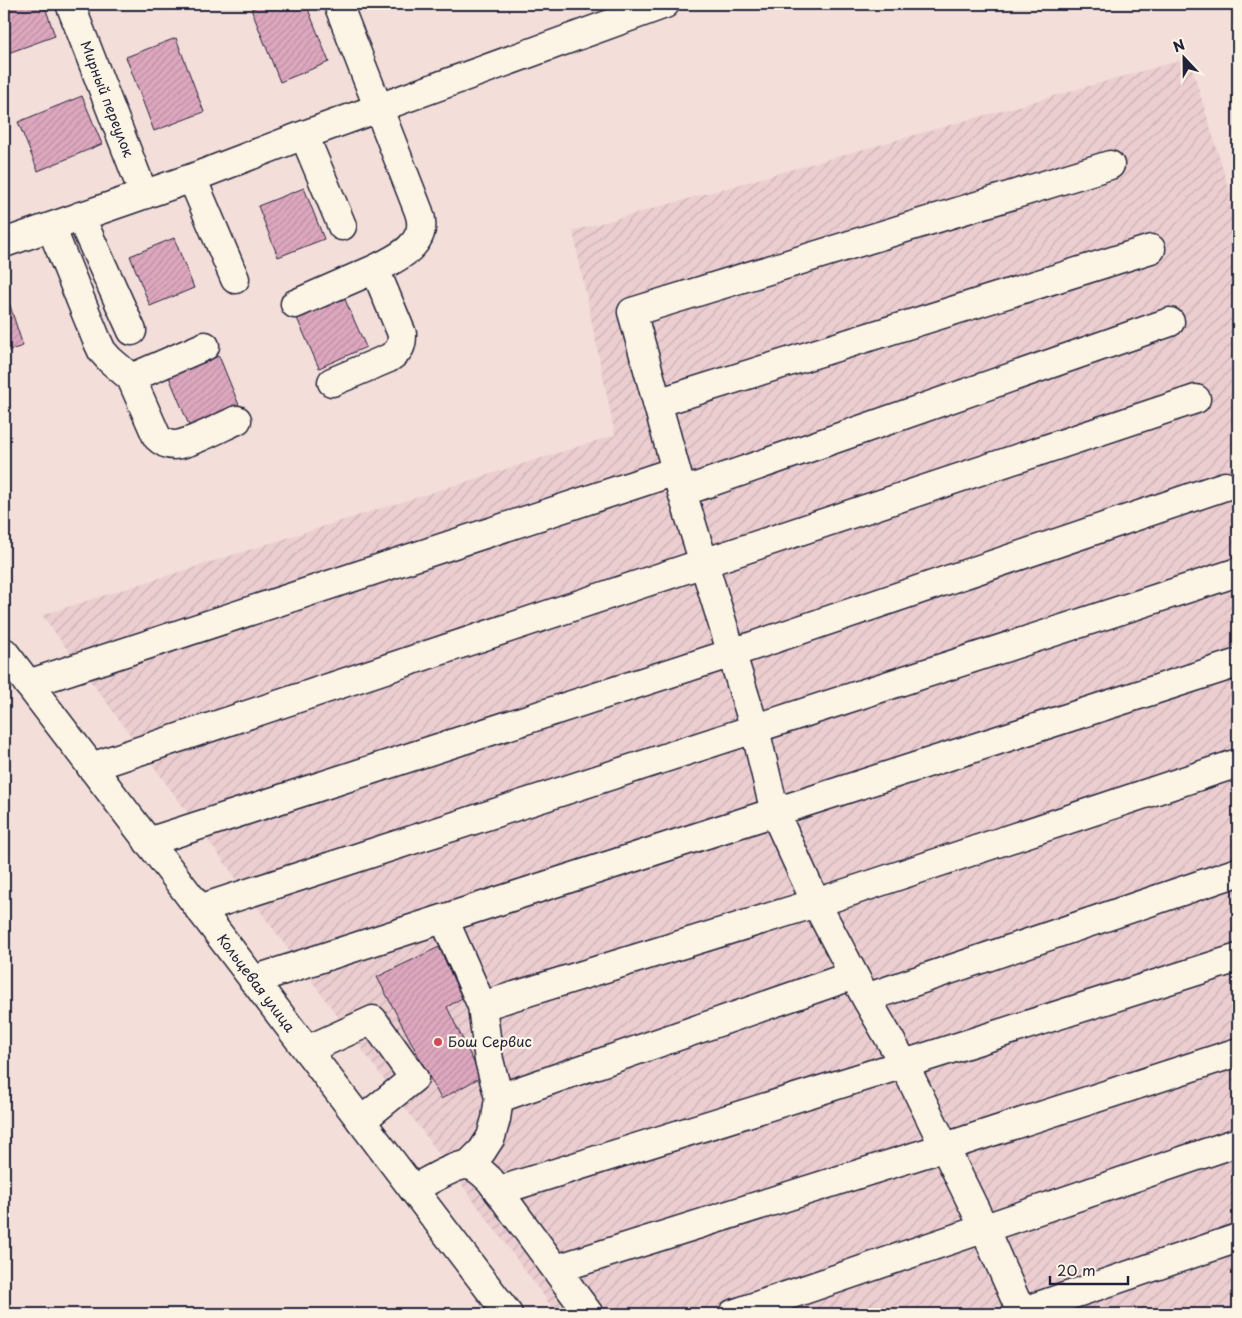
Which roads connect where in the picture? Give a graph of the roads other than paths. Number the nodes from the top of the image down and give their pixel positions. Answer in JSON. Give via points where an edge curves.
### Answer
{"nodes":[{"id":1,"x":70,"y":4,"type":"edge"},
{"id":2,"x":338,"y":4,"type":"edge"},
{"id":3,"x":665,"y":4,"type":"edge"},
{"id":4,"x":623,"y":11,"type":"edge"},
{"id":5,"x":378,"y":108,"type":"junction"},
{"id":6,"x":304,"y":136,"type":"junction"},
{"id":7,"x":1110,"y":165,"type":"dead end"},
{"id":8,"x":192,"y":178,"type":"junction"},
{"id":9,"x":144,"y":195,"type":"junction"},
{"id":10,"x":80,"y":216,"type":"junction"},
{"id":11,"x":342,"y":226,"type":"dead end"},
{"id":12,"x":51,"y":227,"type":"junction"},
{"id":13,"x":4,"y":243,"type":"edge"},
{"id":14,"x":1151,"y":249,"type":"dead end"},
{"id":15,"x":375,"y":269,"type":"junction"},
{"id":16,"x":235,"y":279,"type":"dead end"},
{"id":17,"x":295,"y":304,"type":"dead end"},
{"id":18,"x":1170,"y":322,"type":"dead end"},
{"id":19,"x":132,"y":331,"type":"dead end"},
{"id":20,"x":204,"y":346,"type":"dead end"},
{"id":21,"x":131,"y":378,"type":"junction"},
{"id":22,"x":332,"y":382,"type":"dead end"},
{"id":23,"x":1196,"y":399,"type":"dead end"},
{"id":24,"x":657,"y":402,"type":"junction"},
{"id":25,"x":237,"y":420,"type":"dead end"},
{"id":26,"x":679,"y":482,"type":"junction"},
{"id":27,"x":1225,"y":486,"type":"dead end"},
{"id":28,"x":704,"y":563,"type":"junction"},
{"id":29,"x":1238,"y":572,"type":"edge"},
{"id":30,"x":4,"y":652,"type":"edge"},
{"id":31,"x":732,"y":652,"type":"junction"},
{"id":32,"x":1238,"y":664,"type":"edge"},
{"id":33,"x":28,"y":684,"type":"junction"},
{"id":34,"x":755,"y":728,"type":"junction"},
{"id":35,"x":1238,"y":762,"type":"edge"},
{"id":36,"x":91,"y":766,"type":"junction"},
{"id":37,"x":775,"y":813,"type":"junction"},
{"id":38,"x":148,"y":842,"type":"junction"},
{"id":39,"x":1238,"y":872,"type":"edge"},
{"id":40,"x":816,"y":903,"type":"junction"},
{"id":41,"x":199,"y":909,"type":"junction"},
{"id":42,"x":444,"y":919,"type":"junction"},
{"id":43,"x":1238,"y":958,"type":"edge"},
{"id":44,"x":253,"y":980,"type":"junction"},
{"id":45,"x":860,"y":986,"type":"junction"},
{"id":46,"x":482,"y":1006,"type":"junction"},
{"id":47,"x":307,"y":1050,"type":"junction"},
{"id":48,"x":1238,"y":1052,"type":"edge"},
{"id":49,"x":904,"y":1064,"type":"junction"},
{"id":50,"x":499,"y":1098,"type":"junction"},
{"id":51,"x":361,"y":1121,"type":"junction"},
{"id":52,"x":1238,"y":1142,"type":"edge"},
{"id":53,"x":945,"y":1147,"type":"junction"},
{"id":54,"x":468,"y":1165,"type":"junction"},
{"id":55,"x":413,"y":1189,"type":"junction"},
{"id":56,"x":498,"y":1190,"type":"junction"},
{"id":57,"x":984,"y":1228,"type":"junction"},
{"id":58,"x":1238,"y":1238,"type":"edge"},
{"id":59,"x":556,"y":1269,"type":"junction"},
{"id":60,"x":508,"y":1314,"type":"edge"},
{"id":61,"x":589,"y":1314,"type":"edge"},
{"id":62,"x":733,"y":1314,"type":"edge"},
{"id":63,"x":1020,"y":1314,"type":"edge"}],
"edges":[{"from":1,"to":9,"type":"street","name":"Мирный переулок"},
{"from":2,"to":5,"type":"street"},
{"from":3,"to":4,"type":"street"},
{"from":4,"to":5,"type":"street"},
{"from":5,"to":6,"type":"street"},
{"from":5,"to":15,"type":"street","via":[[422,222],[419,237],[412,245],[398,258]]},
{"from":6,"to":8,"type":"street"},
{"from":6,"to":11,"type":"street"},
{"from":7,"to":24,"type":"street","via":[[632,312]]},
{"from":8,"to":9,"type":"street"},
{"from":8,"to":16,"type":"street"},
{"from":9,"to":10,"type":"street"},
{"from":10,"to":12,"type":"street"},
{"from":10,"to":19,"type":"street"},
{"from":12,"to":13,"type":"street"},
{"from":12,"to":21,"type":"street","via":[[102,351]]},
{"from":14,"to":24,"type":"street"},
{"from":15,"to":17,"type":"street"},
{"from":15,"to":22,"type":"street","via":[[402,334],[399,350],[389,358]]},
{"from":18,"to":26,"type":"street"},
{"from":20,"to":21,"type":"street"},
{"from":21,"to":25,"type":"street","via":[[162,442],[181,444]]},
{"from":23,"to":28,"type":"street"},
{"from":24,"to":26,"type":"street"},
{"from":26,"to":28,"type":"street"},
{"from":26,"to":33,"type":"street"},
{"from":27,"to":31,"type":"street"},
{"from":28,"to":31,"type":"street"},
{"from":28,"to":36,"type":"street"},
{"from":29,"to":34,"type":"street"},
{"from":30,"to":33,"type":"street","name":"Кольцевая улица"},
{"from":31,"to":34,"type":"street"},
{"from":31,"to":38,"type":"street"},
{"from":32,"to":37,"type":"street"},
{"from":33,"to":36,"type":"street","name":"Кольцевая улица"},
{"from":34,"to":37,"type":"street"},
{"from":34,"to":41,"type":"street"},
{"from":35,"to":40,"type":"street"},
{"from":36,"to":38,"type":"street","name":"Кольцевая улица"},
{"from":37,"to":40,"type":"street"},
{"from":37,"to":42,"type":"street"},
{"from":38,"to":41,"type":"street","name":"Кольцевая улица"},
{"from":39,"to":45,"type":"street"},
{"from":40,"to":45,"type":"street"},
{"from":40,"to":46,"type":"street"},
{"from":41,"to":44,"type":"street","name":"Кольцевая улица"},
{"from":42,"to":44,"type":"street"},
{"from":42,"to":46,"type":"street"},
{"from":43,"to":49,"type":"street"},
{"from":44,"to":47,"type":"street","name":"Кольцевая улица"},
{"from":45,"to":49,"type":"street"},
{"from":45,"to":50,"type":"street"},
{"from":46,"to":50,"type":"street","via":[[489,1060]]},
{"from":47,"to":51,"type":"street","name":"Кольцевая улица"},
{"from":47,"to":51,"type":"street","via":[[373,1020],[414,1078]]},
{"from":48,"to":53,"type":"street"},
{"from":49,"to":53,"type":"street"},
{"from":49,"to":56,"type":"street"},
{"from":50,"to":54,"type":"street","via":[[491,1136]]},
{"from":51,"to":55,"type":"street","name":"Кольцевая улица"},
{"from":52,"to":57,"type":"street"},
{"from":53,"to":57,"type":"street"},
{"from":53,"to":59,"type":"street"},
{"from":54,"to":55,"type":"street"},
{"from":54,"to":56,"type":"street","via":[[481,1171]]},
{"from":55,"to":60,"type":"street","name":"Кольцевая улица"},
{"from":56,"to":59,"type":"street"},
{"from":57,"to":62,"type":"street"},
{"from":57,"to":63,"type":"street"},
{"from":58,"to":63,"type":"street"},
{"from":59,"to":61,"type":"street"}]}
